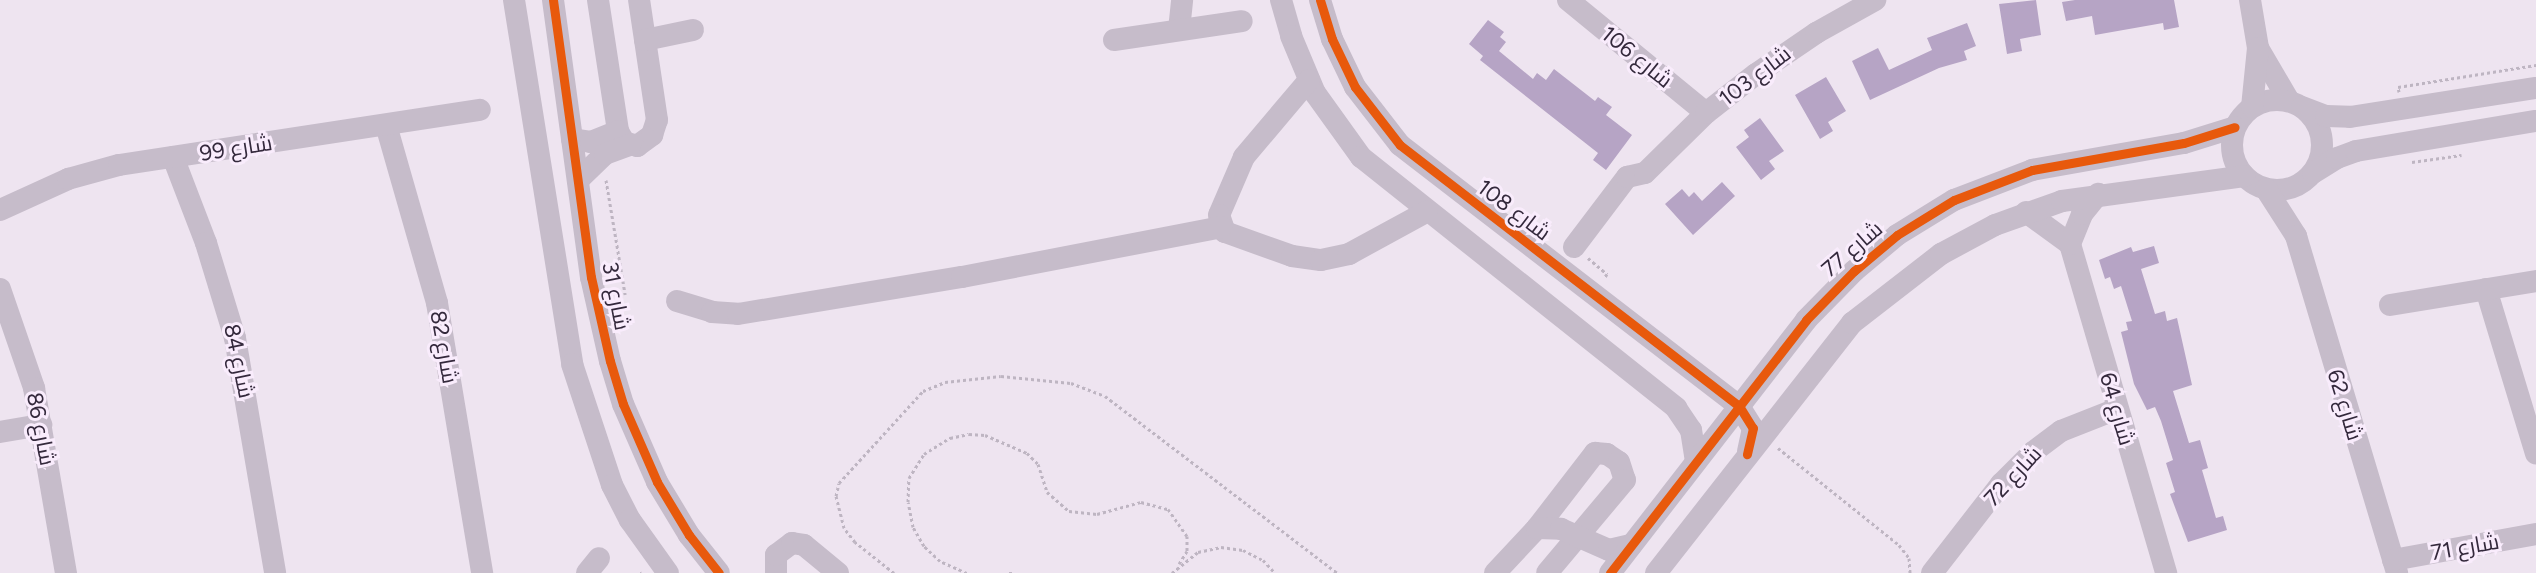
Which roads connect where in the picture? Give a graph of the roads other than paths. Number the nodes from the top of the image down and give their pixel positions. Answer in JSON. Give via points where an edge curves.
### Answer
{"nodes":[{"id":1,"x":514,"y":0,"type":"edge"},
{"id":2,"x":553,"y":0,"type":"edge"},
{"id":3,"x":598,"y":0,"type":"edge"},
{"id":4,"x":639,"y":0,"type":"edge"},
{"id":5,"x":1182,"y":0,"type":"edge"},
{"id":6,"x":1281,"y":0,"type":"edge"},
{"id":7,"x":1320,"y":0,"type":"edge"},
{"id":8,"x":1568,"y":0,"type":"edge"},
{"id":9,"x":1875,"y":0,"type":"edge"},
{"id":10,"x":2250,"y":0,"type":"edge"},
{"id":11,"x":1242,"y":21,"type":"dead end"},
{"id":12,"x":693,"y":30,"type":"dead end"},
{"id":13,"x":1179,"y":30,"type":"junction"},
{"id":14,"x":645,"y":40,"type":"junction"},
{"id":15,"x":1114,"y":40,"type":"dead end"},
{"id":16,"x":2258,"y":48,"type":"junction"},
{"id":17,"x":1309,"y":80,"type":"junction"},
{"id":18,"x":2536,"y":88,"type":"edge"},
{"id":19,"x":2295,"y":103,"type":"junction"},
{"id":20,"x":2252,"y":107,"type":"junction"},
{"id":21,"x":480,"y":110,"type":"dead end"},
{"id":22,"x":1706,"y":113,"type":"junction"},
{"id":23,"x":2536,"y":122,"type":"edge"},
{"id":24,"x":386,"y":125,"type":"junction"},
{"id":25,"x":2235,"y":127,"type":"junction"},
{"id":26,"x":624,"y":138,"type":"junction"},
{"id":27,"x":572,"y":139,"type":"junction"},
{"id":28,"x":174,"y":157,"type":"junction"},
{"id":29,"x":2244,"y":176,"type":"junction"},
{"id":30,"x":2310,"y":176,"type":"junction"},
{"id":31,"x":578,"y":180,"type":"junction"},
{"id":32,"x":2266,"y":189,"type":"junction"},
{"id":33,"x":2098,"y":194,"type":"junction"},
{"id":34,"x":546,"y":209,"type":"junction"},
{"id":35,"x":0,"y":210,"type":"edge"},
{"id":36,"x":1426,"y":212,"type":"junction"},
{"id":37,"x":2026,"y":212,"type":"junction"},
{"id":38,"x":1221,"y":227,"type":"junction"},
{"id":39,"x":2296,"y":236,"type":"junction"},
{"id":40,"x":2070,"y":244,"type":"junction"},
{"id":41,"x":1574,"y":247,"type":"dead end"},
{"id":42,"x":1534,"y":249,"type":"junction"},
{"id":43,"x":1485,"y":259,"type":"junction"},
{"id":44,"x":2536,"y":281,"type":"edge"},
{"id":45,"x":0,"y":289,"type":"edge"},
{"id":46,"x":2486,"y":290,"type":"junction"},
{"id":47,"x":677,"y":301,"type":"dead end"},
{"id":48,"x":2390,"y":305,"type":"dead end"},
{"id":49,"x":599,"y":316,"type":"junction"},
{"id":50,"x":2528,"y":405,"type":"edge"},
{"id":51,"x":1739,"y":406,"type":"junction"},
{"id":52,"x":2117,"y":409,"type":"junction"},
{"id":53,"x":41,"y":425,"type":"junction"},
{"id":54,"x":0,"y":432,"type":"edge"},
{"id":55,"x":1747,"y":454,"type":"junction"},
{"id":56,"x":2536,"y":454,"type":"edge"},
{"id":57,"x":1696,"y":462,"type":"junction"},
{"id":58,"x":1537,"y":528,"type":"junction"},
{"id":59,"x":2536,"y":534,"type":"edge"},
{"id":60,"x":1576,"y":536,"type":"junction"},
{"id":61,"x":1631,"y":545,"type":"junction"},
{"id":62,"x":2395,"y":566,"type":"edge"},
{"id":63,"x":66,"y":573,"type":"edge"},
{"id":64,"x":275,"y":573,"type":"edge"},
{"id":65,"x":482,"y":573,"type":"edge"},
{"id":66,"x":668,"y":573,"type":"edge"},
{"id":67,"x":719,"y":573,"type":"edge"},
{"id":68,"x":776,"y":573,"type":"edge"},
{"id":69,"x":838,"y":573,"type":"edge"},
{"id":70,"x":1495,"y":573,"type":"edge"},
{"id":71,"x":1547,"y":573,"type":"edge"},
{"id":72,"x":1610,"y":573,"type":"edge"},
{"id":73,"x":1656,"y":573,"type":"edge"},
{"id":74,"x":1932,"y":573,"type":"edge"},
{"id":75,"x":2166,"y":573,"type":"edge"}],
"edges":[{"from":1,"to":34,"type":"street"},
{"from":2,"to":27,"type":"street","name":"شارع 31"},
{"from":3,"to":26,"type":"street"},
{"from":4,"to":14,"type":"street"},
{"from":5,"to":13,"type":"street"},
{"from":6,"to":17,"type":"street"},
{"from":7,"to":42,"type":"street","name":"شارع 108","via":[[1342,64],[1384,128],[1417,160]]},
{"from":8,"to":22,"type":"street","name":"شارع 106"},
{"from":9,"to":22,"type":"street","name":"شارع 103","via":[[1784,54]]},
{"from":10,"to":16,"type":"street"},
{"from":11,"to":13,"type":"street"},
{"from":12,"to":14,"type":"street"},
{"from":13,"to":15,"type":"street"},
{"from":14,"to":26,"type":"street","via":[[656,128],[643,144]]},
{"from":16,"to":19,"type":"street"},
{"from":16,"to":20,"type":"street"},
{"from":17,"to":36,"type":"street","via":[[1331,120],[1361,157]]},
{"from":17,"to":38,"type":"street","via":[[1244,157],[1221,209]]},
{"from":18,"to":19,"type":"street","via":[[2350,117],[2326,116]]},
{"from":19,"to":20,"type":"street","via":[[2276,99]]},
{"from":19,"to":30,"type":"street","via":[[2316,122],[2322,143]]},
{"from":20,"to":25,"type":"street"},
{"from":21,"to":24,"type":"street","name":"شارع 99"},
{"from":22,"to":41,"type":"street","name":"شارع 103","via":[[1648,170],[1625,179]]},
{"from":23,"to":30,"type":"street","via":[[2356,151]]},
{"from":24,"to":28,"type":"street","name":"شارع 99"},
{"from":24,"to":65,"type":"street","name":"شارع 82","via":[[437,303]]},
{"from":25,"to":29,"type":"street","via":[[2232,153]]},
{"from":25,"to":51,"type":"street","name":"شارع 77","via":[[2184,143],[2032,170],[1984,187],[1925,216],[1875,252],[1833,291]]},
{"from":26,"to":27,"type":"street","via":[[591,142]]},
{"from":26,"to":31,"type":"street"},
{"from":27,"to":31,"type":"street","name":"شارع 31"},
{"from":28,"to":35,"type":"street","name":"شارع 99","via":[[93,171]]},
{"from":28,"to":64,"type":"street","name":"شارع 84","via":[[207,243],[235,338]]},
{"from":29,"to":32,"type":"street"},
{"from":29,"to":33,"type":"street"},
{"from":30,"to":32,"type":"street","via":[[2288,189]]},
{"from":30,"to":39,"type":"street","name":"شارع 62","via":[[2298,208]]},
{"from":31,"to":49,"type":"street","name":"شارع 31"},
{"from":32,"to":39,"type":"street","name":"شارع 62"},
{"from":33,"to":37,"type":"street"},
{"from":33,"to":40,"type":"street","via":[[2082,214]]},
{"from":34,"to":49,"type":"street","via":[[560,202],[572,207],[588,294]]},
{"from":34,"to":66,"type":"street","via":[[563,322],[584,407],[612,485],[630,520]]},
{"from":36,"to":38,"type":"street","via":[[1349,254],[1321,260],[1292,256],[1235,238]]},
{"from":36,"to":43,"type":"street"},
{"from":37,"to":40,"type":"street"},
{"from":37,"to":55,"type":"street","via":[[1971,236],[1881,297],[1852,323]]},
{"from":38,"to":47,"type":"street","via":[[962,277],[738,314],[712,312]]},
{"from":39,"to":62,"type":"street","name":"شارع 62"},
{"from":40,"to":52,"type":"street","name":"شارع 64"},
{"from":42,"to":43,"type":"street","via":[[1531,266],[1521,271]]},
{"from":42,"to":51,"type":"street","name":"شارع 108"},
{"from":43,"to":57,"type":"street","via":[[1676,408],[1691,430]]},
{"from":44,"to":46,"type":"street"},
{"from":45,"to":53,"type":"street","name":"شارع 86","via":[[24,352]]},
{"from":46,"to":48,"type":"street"},
{"from":46,"to":50,"type":"street"},
{"from":49,"to":67,"type":"street","name":"شارع 31","via":[[623,404],[643,453],[672,509]]},
{"from":50,"to":56,"type":"street"},
{"from":51,"to":55,"type":"street","via":[[1754,428]]},
{"from":51,"to":57,"type":"street","name":"شارع 77"},
{"from":52,"to":74,"type":"street","name":"شارع 72","via":[[2061,431],[2032,453],[2001,484]]},
{"from":52,"to":75,"type":"street","name":"شارع 64"},
{"from":53,"to":54,"type":"street"},
{"from":53,"to":63,"type":"street","name":"شارع 86"},
{"from":55,"to":73,"type":"street"},
{"from":57,"to":61,"type":"street","name":"شارع 77"},
{"from":58,"to":60,"type":"street","via":[[1561,529]]},
{"from":58,"to":60,"type":"street","via":[[1586,461],[1595,453],[1607,454],[1619,462],[1625,480]]},
{"from":58,"to":70,"type":"street"},
{"from":59,"to":62,"type":"street","name":"شارع 71"},
{"from":60,"to":61,"type":"street","via":[[1609,550]]},
{"from":60,"to":71,"type":"street"},
{"from":61,"to":72,"type":"street","name":"شارع 77"},
{"from":68,"to":69,"type":"street","via":[[777,555],[792,543],[804,545]]}]}
